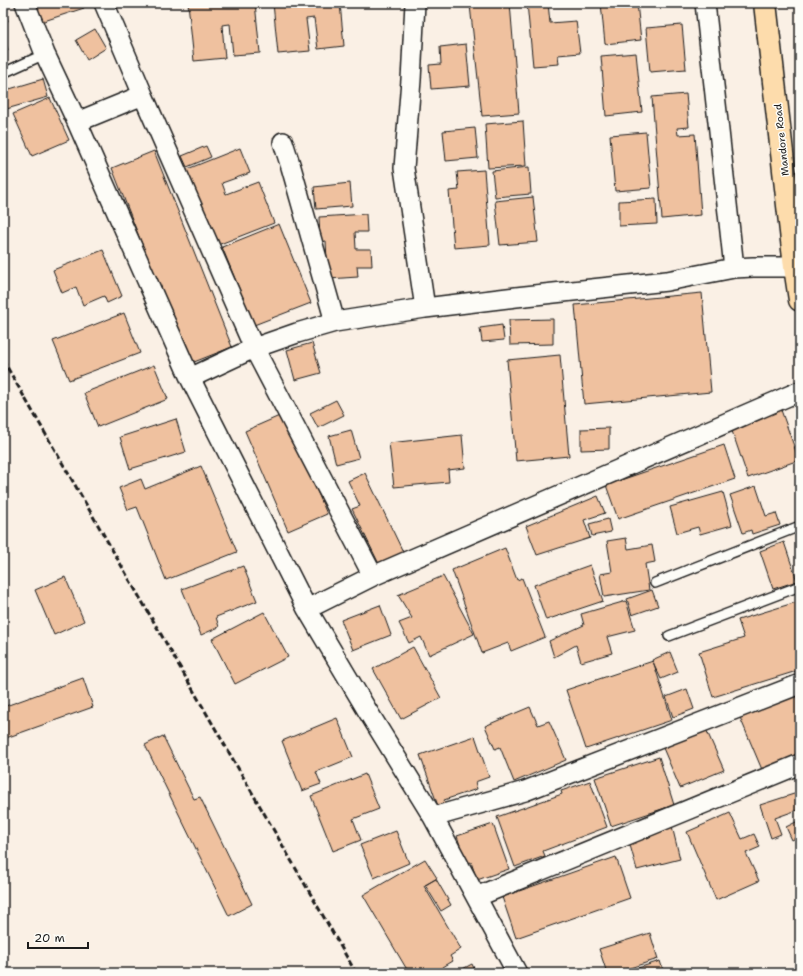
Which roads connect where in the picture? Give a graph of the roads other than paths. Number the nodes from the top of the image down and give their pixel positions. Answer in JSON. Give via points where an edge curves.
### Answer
{"nodes":[{"id":1,"x":25,"y":3,"type":"edge"},
{"id":2,"x":104,"y":3,"type":"edge"},
{"id":3,"x":705,"y":3,"type":"edge"},
{"id":4,"x":765,"y":3,"type":"edge"},
{"id":5,"x":419,"y":4,"type":"edge"},
{"id":6,"x":45,"y":54,"type":"junction"},
{"id":7,"x":3,"y":73,"type":"edge"},
{"id":8,"x":143,"y":94,"type":"junction"},
{"id":9,"x":77,"y":122,"type":"junction"},
{"id":10,"x":283,"y":142,"type":"dead end"},
{"id":11,"x":795,"y":267,"type":"junction"},
{"id":12,"x":734,"y":268,"type":"junction"},
{"id":13,"x":800,"y":300,"type":"edge"},
{"id":14,"x":425,"y":308,"type":"junction"},
{"id":15,"x":335,"y":322,"type":"junction"},
{"id":16,"x":254,"y":348,"type":"junction"},
{"id":17,"x":190,"y":378,"type":"junction"},
{"id":18,"x":800,"y":391,"type":"edge"},
{"id":19,"x":800,"y":526,"type":"edge"},
{"id":20,"x":373,"y":576,"type":"junction"},
{"id":21,"x":655,"y":583,"type":"dead end"},
{"id":22,"x":800,"y":586,"type":"edge"},
{"id":23,"x":308,"y":609,"type":"junction"},
{"id":24,"x":669,"y":636,"type":"dead end"},
{"id":25,"x":800,"y":684,"type":"edge"},
{"id":26,"x":800,"y":764,"type":"edge"},
{"id":27,"x":433,"y":817,"type":"junction"},
{"id":28,"x":476,"y":896,"type":"junction"},
{"id":29,"x":517,"y":973,"type":"edge"}],
"edges":[{"from":1,"to":6,"type":"street"},
{"from":2,"to":8,"type":"street"},
{"from":3,"to":12,"type":"street"},
{"from":4,"to":11,"type":"highway","name":"Mandore Road"},
{"from":5,"to":14,"type":"street","via":[[404,168]]},
{"from":6,"to":7,"type":"lane"},
{"from":6,"to":9,"type":"street"},
{"from":8,"to":9,"type":"street"},
{"from":8,"to":16,"type":"street"},
{"from":9,"to":17,"type":"street"},
{"from":10,"to":15,"type":"street"},
{"from":11,"to":12,"type":"street"},
{"from":11,"to":13,"type":"highway","name":"Mandore Road"},
{"from":12,"to":14,"type":"street","via":[[667,281]]},
{"from":14,"to":15,"type":"street"},
{"from":15,"to":16,"type":"street"},
{"from":16,"to":17,"type":"street"},
{"from":16,"to":20,"type":"street"},
{"from":17,"to":23,"type":"street"},
{"from":18,"to":20,"type":"street"},
{"from":19,"to":21,"type":"lane"},
{"from":20,"to":23,"type":"street"},
{"from":22,"to":24,"type":"lane"},
{"from":23,"to":27,"type":"street"},
{"from":25,"to":27,"type":"street","via":[[525,791]]},
{"from":26,"to":28,"type":"street"},
{"from":27,"to":28,"type":"street"},
{"from":28,"to":29,"type":"street"}]}
